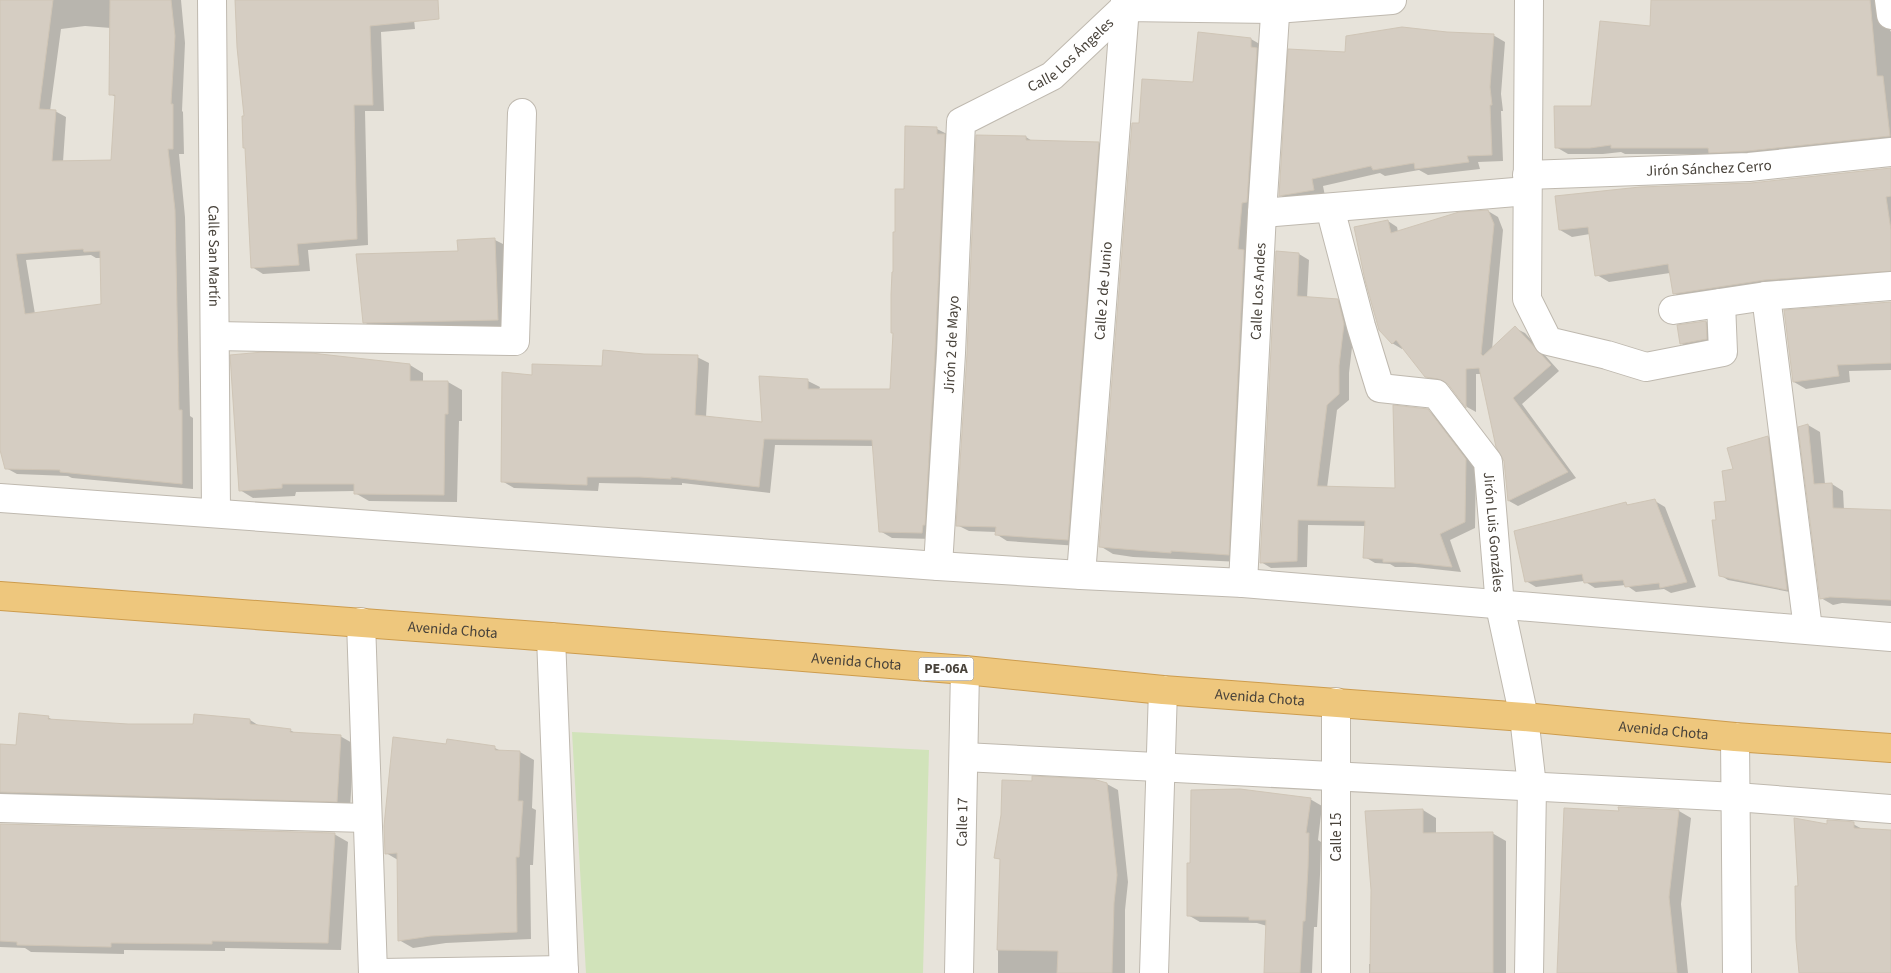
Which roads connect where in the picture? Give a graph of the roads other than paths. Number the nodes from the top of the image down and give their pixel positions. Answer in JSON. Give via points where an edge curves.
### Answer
{"nodes":[{"id":1,"x":212,"y":0,"type":"edge"},
{"id":2,"x":1392,"y":0,"type":"edge"},
{"id":3,"x":1530,"y":0,"type":"edge"},
{"id":4,"x":1889,"y":0,"type":"edge"},
{"id":5,"x":1125,"y":4,"type":"edge"},
{"id":6,"x":1276,"y":5,"type":"edge"},
{"id":7,"x":1891,"y":15,"type":"edge"},
{"id":8,"x":522,"y":113,"type":"dead end"},
{"id":9,"x":961,"y":122,"type":"joint"},
{"id":10,"x":1891,"y":152,"type":"edge"},
{"id":11,"x":1527,"y":183,"type":"junction"},
{"id":12,"x":1330,"y":208,"type":"junction"},
{"id":13,"x":1262,"y":214,"type":"junction"},
{"id":14,"x":1891,"y":286,"type":"edge"},
{"id":15,"x":1766,"y":296,"type":"junction"},
{"id":16,"x":1721,"y":303,"type":"junction"},
{"id":17,"x":1673,"y":310,"type":"dead end"},
{"id":18,"x":215,"y":336,"type":"junction"},
{"id":19,"x":0,"y":498,"type":"edge"},
{"id":20,"x":216,"y":512,"type":"junction"},
{"id":21,"x":938,"y":566,"type":"junction"},
{"id":22,"x":1081,"y":576,"type":"junction"},
{"id":23,"x":1243,"y":583,"type":"junction"},
{"id":24,"x":0,"y":596,"type":"edge"},
{"id":25,"x":1500,"y":606,"type":"junction"},
{"id":26,"x":361,"y":622,"type":"junction"},
{"id":27,"x":1808,"y":629,"type":"junction"},
{"id":28,"x":551,"y":637,"type":"junction"},
{"id":29,"x":1891,"y":637,"type":"edge"},
{"id":30,"x":965,"y":670,"type":"junction"},
{"id":31,"x":1163,"y":690,"type":"junction"},
{"id":32,"x":1336,"y":702,"type":"junction"},
{"id":33,"x":1524,"y":716,"type":"junction"},
{"id":34,"x":1735,"y":737,"type":"junction"},
{"id":35,"x":1891,"y":748,"type":"edge"},
{"id":36,"x":964,"y":757,"type":"junction"},
{"id":37,"x":1161,"y":767,"type":"junction"},
{"id":38,"x":1336,"y":776,"type":"junction"},
{"id":39,"x":1532,"y":786,"type":"junction"},
{"id":40,"x":1736,"y":797,"type":"junction"},
{"id":41,"x":0,"y":808,"type":"edge"},
{"id":42,"x":1891,"y":809,"type":"edge"},
{"id":43,"x":367,"y":818,"type":"junction"},
{"id":44,"x":564,"y":971,"type":"edge"},
{"id":45,"x":373,"y":973,"type":"edge"},
{"id":46,"x":381,"y":973,"type":"edge"},
{"id":47,"x":959,"y":973,"type":"edge"},
{"id":48,"x":1154,"y":973,"type":"edge"},
{"id":49,"x":1336,"y":973,"type":"edge"},
{"id":50,"x":1529,"y":973,"type":"edge"},
{"id":51,"x":1737,"y":973,"type":"edge"}],
"edges":[{"from":1,"to":18,"type":"street","name":"Calle San Martín"},
{"from":2,"to":6,"type":"street","name":"Calle Los Ángeles"},
{"from":3,"to":11,"type":"street"},
{"from":4,"to":7,"type":"street"},
{"from":5,"to":6,"type":"street","name":"Calle Los Ángeles"},
{"from":5,"to":9,"type":"street","name":"Calle Los Ángeles","via":[[1052,76]]},
{"from":5,"to":22,"type":"street","name":"Calle 2 de Junio"},
{"from":6,"to":13,"type":"street","name":"Calle Los Andes"},
{"from":8,"to":18,"type":"street","via":[[515,341]]},
{"from":9,"to":21,"type":"street","name":"Jirón 2 de Mayo"},
{"from":10,"to":11,"type":"street","name":"Jirón Sánchez Cerro"},
{"from":11,"to":12,"type":"street","name":"Jirón Sánchez Cerro"},
{"from":11,"to":16,"type":"street","via":[[1527,299],[1548,341],[1646,367],[1723,352]]},
{"from":12,"to":13,"type":"street","name":"Jirón Sánchez Cerro"},
{"from":12,"to":25,"type":"street","name":"Jirón Luis Gonzáles","via":[[1380,388],[1436,394],[1488,462]]},
{"from":13,"to":23,"type":"street","name":"Calle Los Andes"},
{"from":14,"to":15,"type":"street"},
{"from":15,"to":16,"type":"street"},
{"from":15,"to":27,"type":"street"},
{"from":16,"to":17,"type":"street"},
{"from":18,"to":20,"type":"street","name":"Calle San Martín"},
{"from":19,"to":20,"type":"street"},
{"from":20,"to":21,"type":"street"},
{"from":21,"to":22,"type":"street"},
{"from":22,"to":23,"type":"street"},
{"from":23,"to":25,"type":"street"},
{"from":24,"to":26,"type":"highway","name":"Avenida Chota","number":"PE-06A"},
{"from":25,"to":27,"type":"street"},
{"from":25,"to":33,"type":"street","name":"Jirón Luis Gonzáles"},
{"from":26,"to":28,"type":"highway","name":"Avenida Chota","number":"PE-06A"},
{"from":26,"to":43,"type":"street"},
{"from":27,"to":29,"type":"street"},
{"from":28,"to":30,"type":"highway","name":"Avenida Chota","number":"PE-06A"},
{"from":28,"to":44,"type":"street"},
{"from":30,"to":31,"type":"highway","name":"Avenida Chota","number":"PE-06A"},
{"from":30,"to":36,"type":"street","name":"Calle 17"},
{"from":31,"to":32,"type":"highway","name":"Avenida Chota","number":"PE-06A"},
{"from":31,"to":37,"type":"street"},
{"from":32,"to":33,"type":"highway","name":"Avenida Chota","number":"PE-06A"},
{"from":32,"to":38,"type":"street","name":"Calle 15"},
{"from":33,"to":34,"type":"highway","name":"Avenida Chota","number":"PE-06A"},
{"from":33,"to":39,"type":"street","name":"Jirón Luis Gonzáles"},
{"from":34,"to":35,"type":"highway","name":"Avenida Chota","number":"PE-06A"},
{"from":34,"to":40,"type":"street"},
{"from":36,"to":37,"type":"street"},
{"from":36,"to":47,"type":"street","name":"Calle 17"},
{"from":37,"to":38,"type":"street"},
{"from":37,"to":48,"type":"street"},
{"from":38,"to":39,"type":"street"},
{"from":38,"to":49,"type":"street","name":"Calle 15"},
{"from":39,"to":40,"type":"street"},
{"from":39,"to":50,"type":"street","name":"Jirón Luis Gonzáles"},
{"from":40,"to":42,"type":"street"},
{"from":40,"to":51,"type":"street"},
{"from":41,"to":43,"type":"street"},
{"from":43,"to":45,"type":"street"},
{"from":44,"to":46,"type":"street"}]}
